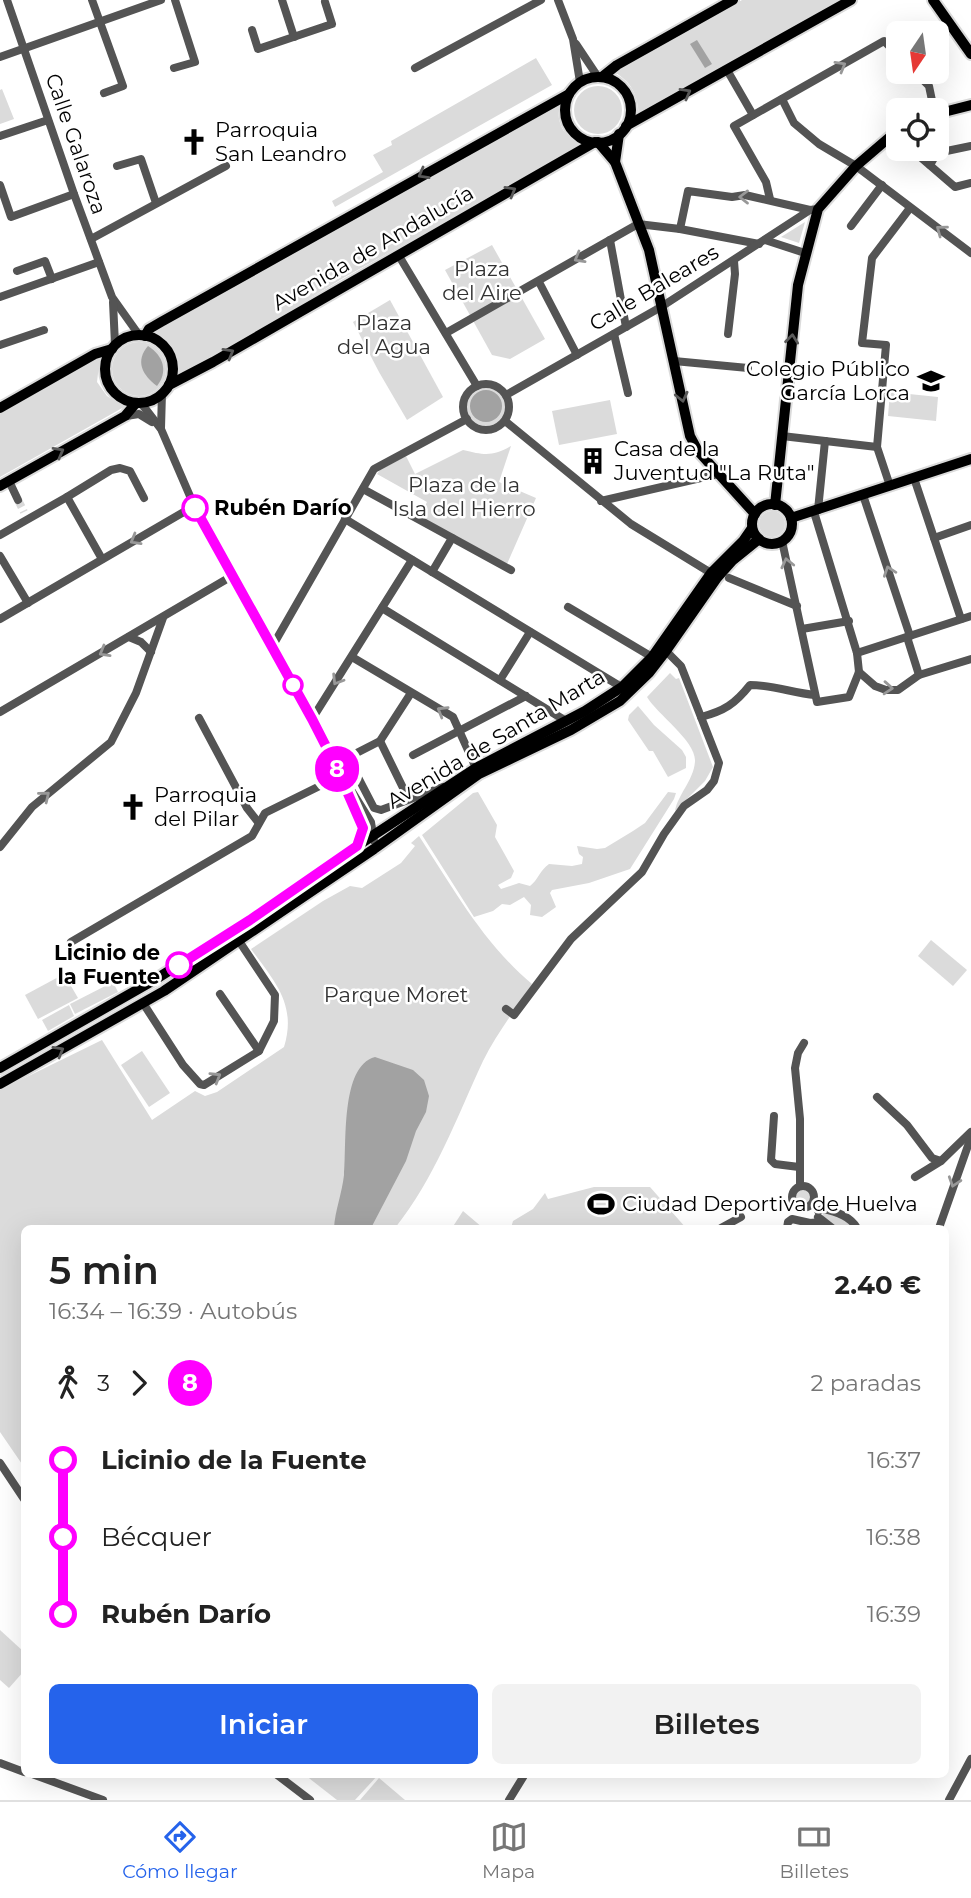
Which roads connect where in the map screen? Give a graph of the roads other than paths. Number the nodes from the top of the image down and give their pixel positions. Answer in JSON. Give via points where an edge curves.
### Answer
{"nodes":[{"id":1,"x":7,"y":0,"type":"edge"},
{"id":2,"x":92,"y":0,"type":"edge"},
{"id":3,"x":161,"y":0,"type":"edge"},
{"id":4,"x":176,"y":0,"type":"edge"},
{"id":5,"x":282,"y":0,"type":"edge"},
{"id":6,"x":541,"y":0,"type":"edge"},
{"id":7,"x":558,"y":0,"type":"edge"},
{"id":8,"x":733,"y":0,"type":"edge"},
{"id":9,"x":851,"y":0,"type":"edge"},
{"id":10,"x":924,"y":0,"type":"edge"},
{"id":11,"x":933,"y":0,"type":"edge"},
{"id":12,"x":325,"y":2,"type":"dead end"},
{"id":13,"x":100,"y":22,"type":"junction"},
{"id":14,"x":252,"y":30,"type":"dead end"},
{"id":15,"x":954,"y":31,"type":"junction"},
{"id":16,"x":294,"y":37,"type":"junction"},
{"id":17,"x":573,"y":39,"type":"junction"},
{"id":18,"x":886,"y":43,"type":"edge"},
{"id":19,"x":24,"y":48,"type":"junction"},
{"id":20,"x":971,"y":54,"type":"edge"},
{"id":21,"x":0,"y":57,"type":"edge"},
{"id":22,"x":174,"y":68,"type":"dead end"},
{"id":23,"x":415,"y":68,"type":"dead end"},
{"id":24,"x":727,"y":70,"type":"junction"},
{"id":25,"x":600,"y":77,"type":"junction"},
{"id":26,"x":580,"y":82,"type":"junction"},
{"id":27,"x":104,"y":93,"type":"dead end"},
{"id":28,"x":569,"y":94,"type":"junction"},
{"id":29,"x":782,"y":99,"type":"junction"},
{"id":30,"x":971,"y":105,"type":"edge"},
{"id":31,"x":949,"y":109,"type":"edge"},
{"id":32,"x":753,"y":115,"type":"junction"},
{"id":33,"x":48,"y":120,"type":"junction"},
{"id":34,"x":623,"y":130,"type":"junction"},
{"id":35,"x":0,"y":136,"type":"edge"},
{"id":36,"x":597,"y":142,"type":"junction"},
{"id":37,"x":886,"y":142,"type":"edge"},
{"id":38,"x":971,"y":146,"type":"edge"},
{"id":39,"x":925,"y":161,"type":"edge"},
{"id":40,"x":615,"y":162,"type":"junction"},
{"id":41,"x":930,"y":165,"type":"junction"},
{"id":42,"x":117,"y":166,"type":"dead end"},
{"id":43,"x":226,"y":166,"type":"dead end"},
{"id":44,"x":856,"y":166,"type":"junction"},
{"id":45,"x":971,"y":183,"type":"edge"},
{"id":46,"x":0,"y":185,"type":"edge"},
{"id":47,"x":882,"y":185,"type":"junction"},
{"id":48,"x":74,"y":194,"type":"junction"},
{"id":49,"x":770,"y":199,"type":"junction"},
{"id":50,"x":156,"y":203,"type":"junction"},
{"id":51,"x":911,"y":208,"type":"junction"},
{"id":52,"x":814,"y":210,"type":"junction"},
{"id":53,"x":638,"y":224,"type":"junction"},
{"id":54,"x":850,"y":226,"type":"dead end"},
{"id":55,"x":680,"y":229,"type":"junction"},
{"id":56,"x":90,"y":239,"type":"junction"},
{"id":57,"x":610,"y":240,"type":"junction"},
{"id":58,"x":762,"y":242,"type":"junction"},
{"id":59,"x":805,"y":253,"type":"junction"},
{"id":60,"x":971,"y":253,"type":"edge"},
{"id":61,"x":399,"y":256,"type":"junction"},
{"id":62,"x":734,"y":261,"type":"junction"},
{"id":63,"x":99,"y":262,"type":"junction"},
{"id":64,"x":18,"y":271,"type":"dead end"},
{"id":65,"x":52,"y":279,"type":"junction"},
{"id":66,"x":539,"y":282,"type":"junction"},
{"id":67,"x":0,"y":298,"type":"edge"},
{"id":68,"x":113,"y":299,"type":"junction"},
{"id":69,"x":661,"y":307,"type":"junction"},
{"id":70,"x":626,"y":327,"type":"junction"},
{"id":71,"x":44,"y":330,"type":"dead end"},
{"id":72,"x":446,"y":333,"type":"junction"},
{"id":73,"x":614,"y":334,"type":"junction"},
{"id":74,"x":728,"y":334,"type":"dead end"},
{"id":75,"x":142,"y":336,"type":"junction"},
{"id":76,"x":0,"y":345,"type":"edge"},
{"id":77,"x":113,"y":346,"type":"junction"},
{"id":78,"x":577,"y":355,"type":"junction"},
{"id":79,"x":674,"y":362,"type":"junction"},
{"id":80,"x":748,"y":368,"type":"dead end"},
{"id":81,"x":477,"y":386,"type":"junction"},
{"id":82,"x":165,"y":389,"type":"junction"},
{"id":83,"x":628,"y":393,"type":"dead end"},
{"id":84,"x":506,"y":395,"type":"junction"},
{"id":85,"x":139,"y":403,"type":"junction"},
{"id":86,"x":0,"y":408,"type":"edge"},
{"id":87,"x":125,"y":416,"type":"junction"},
{"id":88,"x":467,"y":419,"type":"junction"},
{"id":89,"x":505,"y":421,"type":"junction"},
{"id":90,"x":161,"y":428,"type":"junction"},
{"id":91,"x":782,"y":436,"type":"junction"},
{"id":92,"x":825,"y":441,"type":"junction"},
{"id":93,"x":877,"y":447,"type":"junction"},
{"id":94,"x":971,"y":459,"type":"edge"},
{"id":95,"x":718,"y":474,"type":"junction"},
{"id":96,"x":914,"y":478,"type":"junction"},
{"id":97,"x":4,"y":484,"type":"edge"},
{"id":98,"x":890,"y":486,"type":"junction"},
{"id":99,"x":363,"y":489,"type":"junction"},
{"id":100,"x":863,"y":495,"type":"junction"},
{"id":101,"x":67,"y":497,"type":"junction"},
{"id":102,"x":144,"y":498,"type":"dead end"},
{"id":103,"x":18,"y":500,"type":"tunnel mouth"},
{"id":104,"x":601,"y":501,"type":"junction"},
{"id":105,"x":775,"y":505,"type":"junction"},
{"id":106,"x":194,"y":506,"type":"junction"},
{"id":107,"x":816,"y":511,"type":"junction"},
{"id":108,"x":755,"y":514,"type":"junction"},
{"id":109,"x":791,"y":518,"type":"junction"},
{"id":110,"x":345,"y":519,"type":"junction"},
{"id":111,"x":971,"y":525,"type":"edge"},
{"id":112,"x":752,"y":528,"type":"junction"},
{"id":113,"x":0,"y":535,"type":"edge"},
{"id":114,"x":452,"y":538,"type":"junction"},
{"id":115,"x":934,"y":538,"type":"junction"},
{"id":116,"x":759,"y":539,"type":"junction"},
{"id":117,"x":782,"y":541,"type":"junction"},
{"id":118,"x":0,"y":556,"type":"edge"},
{"id":119,"x":102,"y":559,"type":"junction"},
{"id":120,"x":412,"y":560,"type":"junction"},
{"id":121,"x":511,"y":570,"type":"dead end"},
{"id":122,"x":432,"y":572,"type":"junction"},
{"id":123,"x":711,"y":573,"type":"junction"},
{"id":124,"x":232,"y":576,"type":"junction"},
{"id":125,"x":729,"y":578,"type":"dead end"},
{"id":126,"x":28,"y":603,"type":"junction"},
{"id":127,"x":797,"y":606,"type":"junction"},
{"id":128,"x":568,"y":607,"type":"dead end"},
{"id":129,"x":382,"y":608,"type":"junction"},
{"id":130,"x":971,"y":616,"type":"edge"},
{"id":131,"x":163,"y":618,"type":"junction"},
{"id":132,"x":0,"y":619,"type":"edge"},
{"id":133,"x":961,"y":619,"type":"junction"},
{"id":134,"x":849,"y":621,"type":"junction"},
{"id":135,"x":802,"y":629,"type":"junction"},
{"id":136,"x":530,"y":632,"type":"junction"},
{"id":137,"x":909,"y":636,"type":"junction"},
{"id":138,"x":130,"y":637,"type":"junction"},
{"id":139,"x":272,"y":647,"type":"junction"},
{"id":140,"x":151,"y":652,"type":"junction"},
{"id":141,"x":666,"y":652,"type":"junction"},
{"id":142,"x":857,"y":653,"type":"junction"},
{"id":143,"x":352,"y":657,"type":"junction"},
{"id":144,"x":652,"y":657,"type":"junction"},
{"id":145,"x":971,"y":659,"type":"edge"},
{"id":146,"x":859,"y":672,"type":"junction"},
{"id":147,"x":919,"y":675,"type":"junction"},
{"id":148,"x":500,"y":680,"type":"junction"},
{"id":149,"x":625,"y":690,"type":"junction"},
{"id":150,"x":411,"y":693,"type":"junction"},
{"id":151,"x":526,"y":696,"type":"junction"},
{"id":152,"x":816,"y":698,"type":"junction"},
{"id":153,"x":0,"y":712,"type":"edge"},
{"id":154,"x":701,"y":717,"type":"junction"},
{"id":155,"x":199,"y":718,"type":"dead end"},
{"id":156,"x":312,"y":719,"type":"junction"},
{"id":157,"x":568,"y":725,"type":"junction"},
{"id":158,"x":459,"y":729,"type":"junction"},
{"id":159,"x":380,"y":741,"type":"junction"},
{"id":160,"x":412,"y":755,"type":"dead end"},
{"id":161,"x":348,"y":758,"type":"junction"},
{"id":162,"x":335,"y":764,"type":"junction"},
{"id":163,"x":477,"y":771,"type":"junction"},
{"id":164,"x":340,"y":776,"type":"junction"},
{"id":165,"x":449,"y":785,"type":"junction"},
{"id":166,"x":408,"y":798,"type":"junction"},
{"id":167,"x":258,"y":822,"type":"junction"},
{"id":168,"x":367,"y":825,"type":"junction"},
{"id":169,"x":390,"y":825,"type":"junction"},
{"id":170,"x":373,"y":835,"type":"junction"},
{"id":171,"x":385,"y":841,"type":"junction"},
{"id":172,"x":357,"y":846,"type":"junction"},
{"id":173,"x":0,"y":847,"type":"edge"},
{"id":174,"x":374,"y":849,"type":"junction"},
{"id":175,"x":239,"y":940,"type":"junction"},
{"id":176,"x":71,"y":942,"type":"dead end"},
{"id":177,"x":220,"y":994,"type":"dead end"},
{"id":178,"x":143,"y":1003,"type":"junction"},
{"id":179,"x":506,"y":1009,"type":"dead end"},
{"id":180,"x":803,"y":1043,"type":"dead end"},
{"id":181,"x":259,"y":1051,"type":"junction"},
{"id":182,"x":0,"y":1068,"type":"edge"},
{"id":183,"x":0,"y":1084,"type":"edge"},
{"id":184,"x":877,"y":1097,"type":"dead end"},
{"id":185,"x":774,"y":1116,"type":"dead end"},
{"id":186,"x":971,"y":1135,"type":"edge"},
{"id":187,"x":941,"y":1161,"type":"junction"},
{"id":188,"x":799,"y":1167,"type":"junction"},
{"id":189,"x":915,"y":1177,"type":"dead end"},
{"id":190,"x":800,"y":1186,"type":"junction"},
{"id":191,"x":810,"y":1205,"type":"junction"},
{"id":192,"x":818,"y":1211,"type":"junction"},
{"id":193,"x":741,"y":1217,"type":"dead end"},
{"id":194,"x":821,"y":1222,"type":"junction"},
{"id":195,"x":726,"y":1225,"type":"edge"},
{"id":196,"x":788,"y":1225,"type":"edge"},
{"id":197,"x":826,"y":1225,"type":"edge"},
{"id":198,"x":854,"y":1225,"type":"edge"},
{"id":199,"x":940,"y":1225,"type":"edge"},
{"id":200,"x":0,"y":1463,"type":"edge"},
{"id":201,"x":21,"y":1494,"type":"edge"},
{"id":202,"x":971,"y":1759,"type":"edge"},
{"id":203,"x":0,"y":1763,"type":"edge"},
{"id":204,"x":21,"y":1771,"type":"edge"},
{"id":205,"x":43,"y":1778,"type":"edge"},
{"id":206,"x":281,"y":1778,"type":"edge"},
{"id":207,"x":523,"y":1778,"type":"edge"},
{"id":208,"x":103,"y":1800,"type":"edge"},
{"id":209,"x":310,"y":1800,"type":"edge"},
{"id":210,"x":509,"y":1800,"type":"edge"},
{"id":211,"x":949,"y":1800,"type":"edge"}],
"edges":[{"from":1,"to":19,"type":"street","name":"Calle Galaroza"},
{"from":2,"to":13,"type":"street"},
{"from":3,"to":13,"type":"street"},
{"from":4,"to":22,"type":"street","via":[[195,62]]},
{"from":5,"to":16,"type":"street"},
{"from":6,"to":23,"type":"street"},
{"from":7,"to":17,"type":"street"},
{"from":8,"to":25,"type":"main road"},
{"from":9,"to":24,"type":"main road"},
{"from":10,"to":15,"type":"main road"},
{"from":11,"to":15,"type":"main road"},
{"from":12,"to":16,"type":"street","via":[[332,24]]},
{"from":13,"to":19,"type":"street"},
{"from":13,"to":27,"type":"street","via":[[123,86]]},
{"from":14,"to":16,"type":"street","via":[[258,48]]},
{"from":15,"to":20,"type":"main road"},
{"from":17,"to":25,"type":"street"},
{"from":17,"to":26,"type":"street"},
{"from":29,"to":18,"type":"street","one_way":true},
{"from":19,"to":21,"type":"street"},
{"from":19,"to":33,"type":"street","name":"Calle Galaroza"},
{"from":24,"to":32,"type":"street"},
{"from":34,"to":24,"type":"main road","one_way":true},
{"from":25,"to":26,"type":"main road"},
{"from":25,"to":34,"type":"main road","via":[[619,84],[629,99],[630,118]]},
{"from":26,"to":28,"type":"main road"},
{"from":28,"to":36,"type":"main road","via":[[565,111],[571,129]]},
{"from":28,"to":75,"type":"main road","name":"Avenida de Andalucía","one_way":true,"via":[[161,321]]},
{"from":29,"to":32,"type":"street"},
{"from":29,"to":44,"type":"street","via":[[794,123]]},
{"from":30,"to":31,"type":"main road"},
{"from":32,"to":49,"type":"street","via":[[734,126],[766,182]]},
{"from":33,"to":35,"type":"street"},
{"from":33,"to":48,"type":"street","name":"Calle Galaroza"},
{"from":34,"to":36,"type":"main road","via":[[610,140]]},
{"from":34,"to":40,"type":"main road"},
{"from":36,"to":40,"type":"main road"},
{"from":61,"to":36,"type":"main road","name":"Avenida de Andalucía","one_way":true},
{"from":37,"to":44,"type":"main road"},
{"from":38,"to":41,"type":"street","via":[[937,153]]},
{"from":39,"to":41,"type":"street"},
{"from":40,"to":53,"type":"main road"},
{"from":41,"to":45,"type":"street","via":[[956,187]]},
{"from":42,"to":50,"type":"street","via":[[141,159]]},
{"from":43,"to":50,"type":"street"},
{"from":44,"to":47,"type":"street"},
{"from":44,"to":52,"type":"main road"},
{"from":46,"to":48,"type":"street","via":[[11,217]]},
{"from":47,"to":51,"type":"street"},
{"from":47,"to":54,"type":"street"},
{"from":48,"to":56,"type":"street","name":"Calle Galaroza"},
{"from":49,"to":52,"type":"street"},
{"from":49,"to":55,"type":"street","one_way":true,"via":[[688,191]]},
{"from":50,"to":56,"type":"street"},
{"from":60,"to":51,"type":"street","one_way":true},
{"from":51,"to":93,"type":"street","via":[[872,258],[862,343],[886,345]]},
{"from":52,"to":58,"type":"street","name":"Calle Baleares"},
{"from":52,"to":59,"type":"main road"},
{"from":53,"to":55,"type":"street"},
{"from":53,"to":57,"type":"street"},
{"from":53,"to":69,"type":"main road","via":[[649,250]]},
{"from":55,"to":58,"type":"street"},
{"from":56,"to":63,"type":"street","name":"Calle Galaroza"},
{"from":57,"to":66,"type":"street","one_way":true},
{"from":57,"to":70,"type":"street"},
{"from":58,"to":59,"type":"street"},
{"from":58,"to":62,"type":"street","name":"Calle Baleares"},
{"from":91,"to":59,"type":"main road","one_way":true},
{"from":61,"to":72,"type":"street"},
{"from":82,"to":61,"type":"main road","name":"Avenida de Andalucía","one_way":true},
{"from":62,"to":69,"type":"street","name":"Calle Baleares"},
{"from":62,"to":74,"type":"street"},
{"from":63,"to":65,"type":"street"},
{"from":63,"to":68,"type":"street","name":"Calle Galaroza"},
{"from":64,"to":65,"type":"street","via":[[46,261]]},
{"from":65,"to":67,"type":"street"},
{"from":66,"to":72,"type":"street"},
{"from":66,"to":78,"type":"street"},
{"from":68,"to":75,"type":"street","name":"Calle Galaroza"},
{"from":68,"to":77,"type":"street","name":"Calle Galaroza"},
{"from":69,"to":70,"type":"street","name":"Calle Baleares"},
{"from":69,"to":79,"type":"main road"},
{"from":70,"to":73,"type":"street","name":"Calle Baleares"},
{"from":71,"to":76,"type":"street"},
{"from":72,"to":81,"type":"street"},
{"from":73,"to":78,"type":"street","name":"Calle Baleares"},
{"from":73,"to":83,"type":"street"},
{"from":75,"to":77,"type":"main road"},
{"from":75,"to":82,"type":"main road","via":[[155,340],[169,355],[172,375]]},
{"from":77,"to":85,"type":"main road","via":[[106,378],[117,395]]},
{"from":77,"to":86,"type":"main road"},
{"from":78,"to":84,"type":"street","name":"Calle Baleares"},
{"from":79,"to":80,"type":"street"},
{"from":79,"to":95,"type":"main road","one_way":true,"via":[[690,436]]},
{"from":81,"to":84,"type":"street","via":[[490,384]]},
{"from":81,"to":88,"type":"street","via":[[464,400]]},
{"from":82,"to":85,"type":"main road","via":[[153,400]]},
{"from":82,"to":90,"type":"street"},
{"from":84,"to":89,"type":"street"},
{"from":85,"to":87,"type":"main road"},
{"from":85,"to":90,"type":"street"},
{"from":87,"to":90,"type":"street","via":[[142,415]]},
{"from":97,"to":87,"type":"main road","one_way":true},
{"from":88,"to":89,"type":"street","via":[[486,430]]},
{"from":88,"to":99,"type":"street","via":[[374,469]]},
{"from":89,"to":104,"type":"street"},
{"from":90,"to":106,"type":"street"},
{"from":91,"to":92,"type":"street"},
{"from":91,"to":105,"type":"main road"},
{"from":92,"to":93,"type":"street"},
{"from":92,"to":107,"type":"street"},
{"from":93,"to":98,"type":"street"},
{"from":94,"to":96,"type":"main road"},
{"from":95,"to":104,"type":"street"},
{"from":95,"to":108,"type":"main road"},
{"from":96,"to":98,"type":"main road"},
{"from":96,"to":115,"type":"street"},
{"from":97,"to":103,"type":"street"},
{"from":98,"to":100,"type":"main road"},
{"from":99,"to":110,"type":"street"},
{"from":99,"to":114,"type":"street"},
{"from":100,"to":107,"type":"main road"},
{"from":137,"to":100,"type":"street","one_way":true},
{"from":101,"to":102,"type":"street","via":[[120,468],[130,471]]},
{"from":101,"to":113,"type":"street","via":[[26,515]]},
{"from":101,"to":119,"type":"street"},
{"from":104,"to":123,"type":"street"},
{"from":105,"to":108,"type":"main road","via":[[763,506]]},
{"from":105,"to":109,"type":"main road"},
{"from":106,"to":119,"type":"street","one_way":true},
{"from":106,"to":124,"type":"street"},
{"from":107,"to":109,"type":"main road"},
{"from":107,"to":134,"type":"street"},
{"from":108,"to":112,"type":"main road"},
{"from":109,"to":117,"type":"main road","via":[[790,531]]},
{"from":110,"to":120,"type":"street"},
{"from":110,"to":139,"type":"street"},
{"from":111,"to":115,"type":"street"},
{"from":112,"to":116,"type":"main road"},
{"from":112,"to":123,"type":"main road","name":"Avenida de Santa Marta"},
{"from":114,"to":121,"type":"street"},
{"from":114,"to":122,"type":"street"},
{"from":115,"to":133,"type":"street"},
{"from":116,"to":117,"type":"main road","via":[[770,544]]},
{"from":116,"to":141,"type":"main road","name":"Avenida de Santa Marta","via":[[717,578]]},
{"from":127,"to":117,"type":"street","one_way":true},
{"from":118,"to":126,"type":"street"},
{"from":119,"to":126,"type":"street"},
{"from":120,"to":122,"type":"street"},
{"from":120,"to":129,"type":"street"},
{"from":122,"to":136,"type":"street"},
{"from":123,"to":144,"type":"main road","name":"Avenida de Santa Marta"},
{"from":124,"to":131,"type":"street"},
{"from":124,"to":139,"type":"street"},
{"from":125,"to":127,"type":"street"},
{"from":126,"to":132,"type":"street"},
{"from":127,"to":135,"type":"street"},
{"from":128,"to":144,"type":"street"},
{"from":129,"to":143,"type":"street"},
{"from":129,"to":148,"type":"street"},
{"from":130,"to":133,"type":"street"},
{"from":131,"to":138,"type":"street"},
{"from":131,"to":140,"type":"street"},
{"from":133,"to":137,"type":"street"},
{"from":134,"to":135,"type":"street"},
{"from":134,"to":142,"type":"street"},
{"from":135,"to":152,"type":"street"},
{"from":136,"to":148,"type":"street"},
{"from":136,"to":149,"type":"street"},
{"from":137,"to":142,"type":"street"},
{"from":137,"to":147,"type":"street"},
{"from":138,"to":140,"type":"street"},
{"from":138,"to":153,"type":"street","one_way":true},
{"from":139,"to":156,"type":"street"},
{"from":173,"to":140,"type":"street","one_way":true,"via":[[32,807],[111,742]]},
{"from":141,"to":149,"type":"main road","name":"Avenida de Santa Marta"},
{"from":141,"to":154,"type":"street","via":[[681,666]]},
{"from":142,"to":146,"type":"street"},
{"from":143,"to":150,"type":"street"},
{"from":143,"to":156,"type":"street","one_way":true},
{"from":144,"to":149,"type":"main road","name":"Avenida de Santa Marta"},
{"from":145,"to":147,"type":"street"},
{"from":146,"to":147,"type":"street","one_way":true,"via":[[886,690],[898,690]]},
{"from":146,"to":152,"type":"street","via":[[849,697]]},
{"from":148,"to":151,"type":"street"},
{"from":149,"to":157,"type":"main road","name":"Avenida de Santa Marta"},
{"from":158,"to":150,"type":"street","one_way":true,"via":[[453,717]]},
{"from":150,"to":159,"type":"street"},
{"from":151,"to":157,"type":"street"},
{"from":151,"to":158,"type":"street"},
{"from":152,"to":154,"type":"street","via":[[750,685],[723,711]]},
{"from":154,"to":179,"type":"street","via":[[719,764],[714,781],[684,806],[642,873],[571,939],[514,1015]]},
{"from":155,"to":167,"type":"street"},
{"from":156,"to":162,"type":"street"},
{"from":157,"to":163,"type":"main road","name":"Avenida de Santa Marta"},
{"from":158,"to":160,"type":"street"},
{"from":158,"to":163,"type":"street"},
{"from":159,"to":161,"type":"street"},
{"from":159,"to":166,"type":"street"},
{"from":161,"to":162,"type":"street"},
{"from":161,"to":166,"type":"street","via":[[374,808],[381,810]]},
{"from":162,"to":164,"type":"street"},
{"from":162,"to":168,"type":"street"},
{"from":163,"to":165,"type":"main road","name":"Avenida de Santa Marta"},
{"from":163,"to":171,"type":"main road","name":"Avenida de Santa Marta"},
{"from":164,"to":167,"type":"street","via":[[265,813]]},
{"from":164,"to":168,"type":"street"},
{"from":165,"to":166,"type":"street"},
{"from":165,"to":169,"type":"main road","name":"Avenida de Santa Marta"},
{"from":167,"to":176,"type":"street","via":[[252,836]]},
{"from":168,"to":169,"type":"street"},
{"from":168,"to":170,"type":"street"},
{"from":168,"to":172,"type":"street"},
{"from":169,"to":170,"type":"main road","name":"Avenida de Santa Marta"},
{"from":170,"to":171,"type":"street"},
{"from":170,"to":172,"type":"main road","name":"Avenida de Santa Marta"},
{"from":170,"to":174,"type":"street"},
{"from":171,"to":174,"type":"main road","name":"Avenida de Santa Marta"},
{"from":172,"to":182,"type":"main road","name":"Avenida de Santa Marta","via":[[156,979]]},
{"from":174,"to":175,"type":"main road","name":"Avenida de Santa Marta"},
{"from":175,"to":178,"type":"main road","name":"Avenida de Santa Marta"},
{"from":175,"to":181,"type":"street","via":[[275,995],[274,1021]]},
{"from":177,"to":181,"type":"street"},
{"from":178,"to":181,"type":"street","one_way":true,"via":[[186,1073],[200,1084]]},
{"from":183,"to":178,"type":"main road","name":"Avenida de Santa Marta","one_way":true},
{"from":180,"to":188,"type":"street","via":[[794,1068]]},
{"from":184,"to":187,"type":"street","via":[[907,1125],[932,1158]]},
{"from":185,"to":188,"type":"street","via":[[771,1160]]},
{"from":186,"to":187,"type":"street"},
{"from":186,"to":199,"type":"street","one_way":true},
{"from":187,"to":189,"type":"street"},
{"from":188,"to":190,"type":"street"},
{"from":190,"to":191,"type":"street","via":[[813,1191]]},
{"from":190,"to":191,"type":"street","via":[[792,1200],[800,1208]]},
{"from":191,"to":192,"type":"street"},
{"from":192,"to":194,"type":"street"},
{"from":192,"to":198,"type":"street","via":[[828,1209]]},
{"from":193,"to":195,"type":"street"},
{"from":194,"to":196,"type":"street","via":[[792,1219]]},
{"from":194,"to":197,"type":"street"},
{"from":200,"to":201,"type":"street"},
{"from":202,"to":211,"type":"street"},
{"from":203,"to":204,"type":"street"},
{"from":205,"to":208,"type":"street"},
{"from":206,"to":209,"type":"street"},
{"from":207,"to":210,"type":"street"}]}
